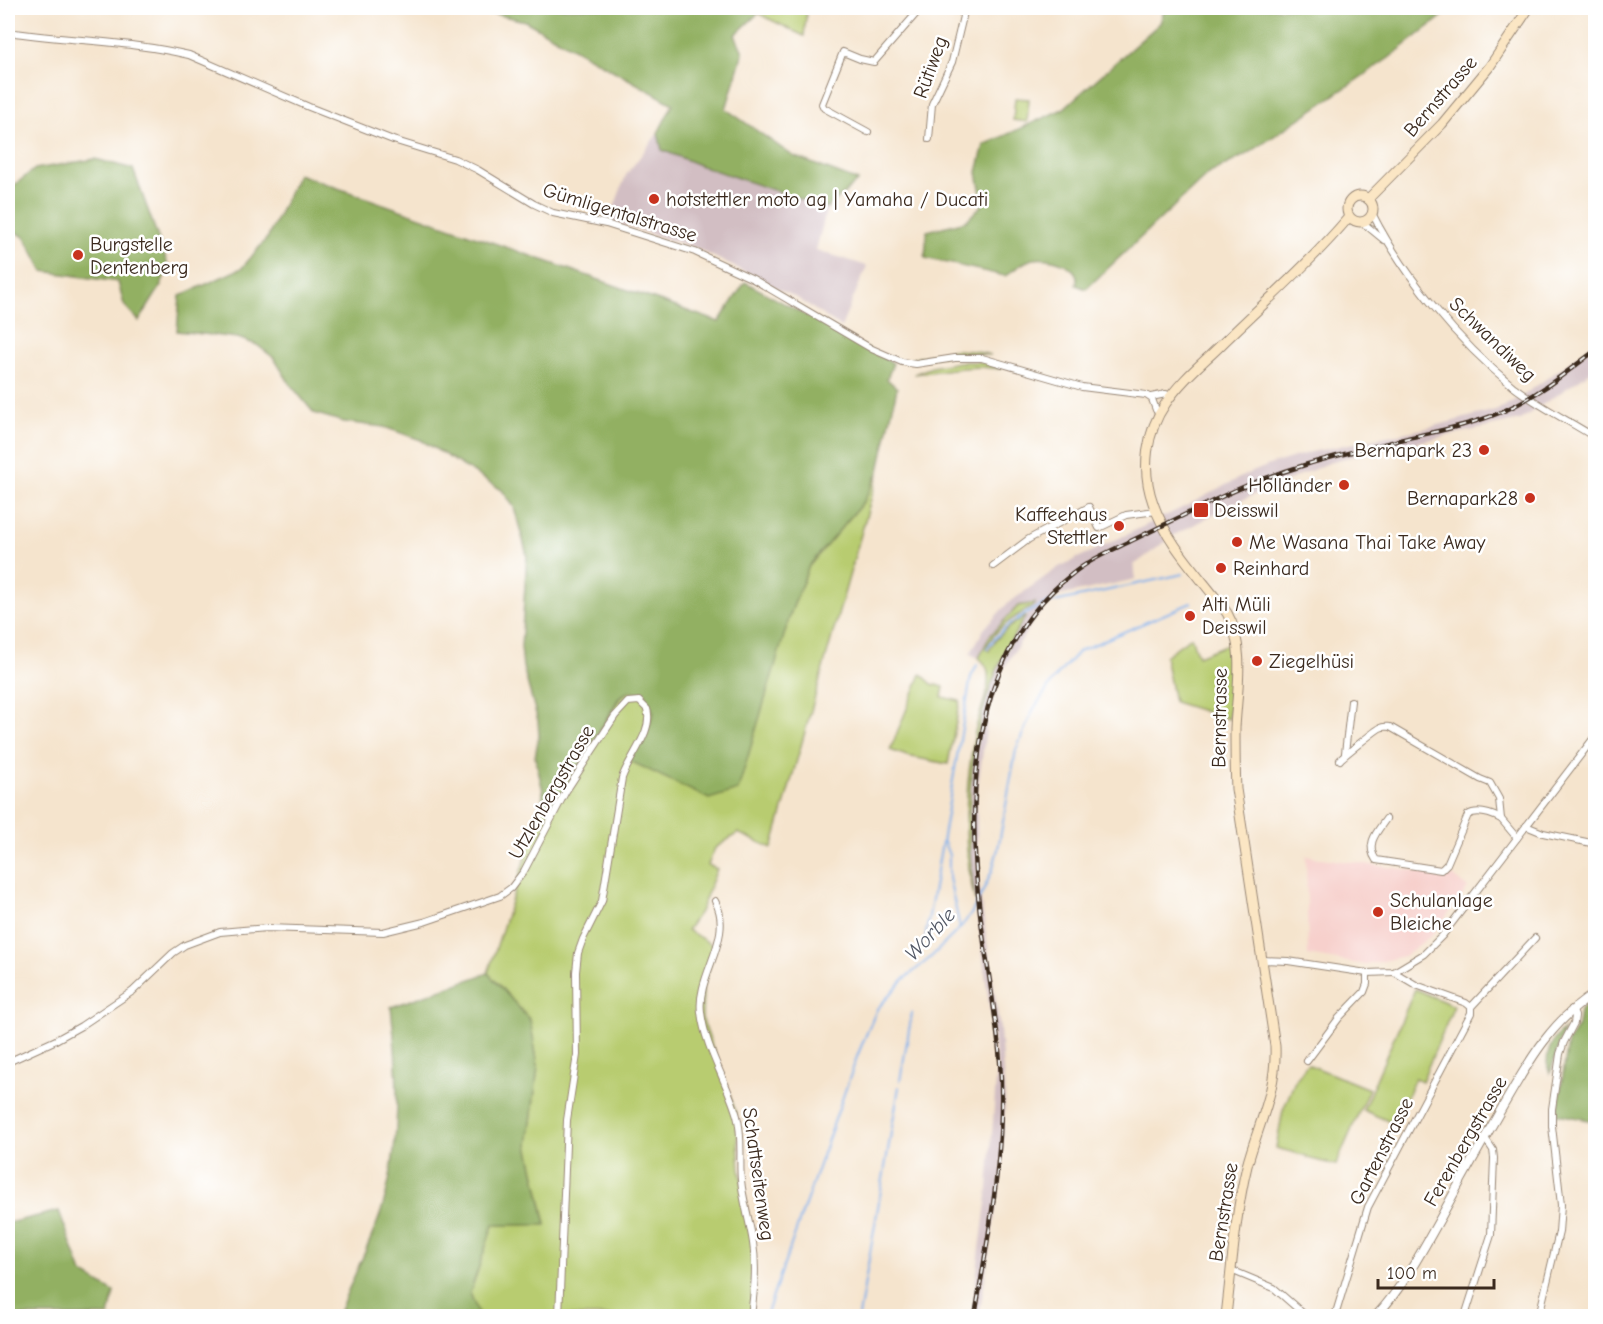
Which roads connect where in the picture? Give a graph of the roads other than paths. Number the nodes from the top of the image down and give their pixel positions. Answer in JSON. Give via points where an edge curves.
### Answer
{"nodes":[{"id":1,"x":921,"y":8,"type":"edge"},
{"id":2,"x":965,"y":8,"type":"edge"},
{"id":3,"x":1529,"y":8,"type":"edge"},
{"id":4,"x":8,"y":32,"type":"edge"},
{"id":5,"x":868,"y":132,"type":"dead end"},
{"id":6,"x":929,"y":139,"type":"dead end"},
{"id":7,"x":1368,"y":199,"type":"junction"},
{"id":8,"x":1372,"y":213,"type":"junction"},
{"id":9,"x":1349,"y":217,"type":"junction"},
{"id":10,"x":1362,"y":222,"type":"junction"},
{"id":11,"x":1387,"y":242,"type":"junction"},
{"id":12,"x":1171,"y":396,"type":"junction"},
{"id":13,"x":1151,"y":397,"type":"junction"},
{"id":14,"x":1160,"y":413,"type":"junction"},
{"id":15,"x":1596,"y":438,"type":"edge"},
{"id":16,"x":1156,"y":512,"type":"junction"},
{"id":17,"x":993,"y":566,"type":"dead end"},
{"id":18,"x":1351,"y":701,"type":"dead end"},
{"id":19,"x":1596,"y":735,"type":"edge"},
{"id":20,"x":1345,"y":753,"type":"junction"},
{"id":21,"x":1340,"y":760,"type":"dead end"},
{"id":22,"x":1386,"y":819,"type":"dead end"},
{"id":23,"x":1501,"y":819,"type":"junction"},
{"id":24,"x":1526,"y":826,"type":"junction"},
{"id":25,"x":1517,"y":838,"type":"junction"},
{"id":26,"x":1596,"y":844,"type":"edge"},
{"id":27,"x":715,"y":901,"type":"dead end"},
{"id":28,"x":1535,"y":938,"type":"dead end"},
{"id":29,"x":1261,"y":960,"type":"junction"},
{"id":30,"x":1394,"y":972,"type":"junction"},
{"id":31,"x":1366,"y":973,"type":"junction"},
{"id":32,"x":1596,"y":993,"type":"edge"},
{"id":33,"x":1471,"y":1007,"type":"junction"},
{"id":34,"x":1572,"y":1009,"type":"junction"},
{"id":35,"x":1307,"y":1061,"type":"dead end"},
{"id":36,"x":8,"y":1062,"type":"edge"},
{"id":37,"x":1485,"y":1138,"type":"junction"},
{"id":38,"x":1231,"y":1270,"type":"junction"},
{"id":39,"x":559,"y":1317,"type":"edge"},
{"id":40,"x":751,"y":1317,"type":"edge"},
{"id":41,"x":1227,"y":1317,"type":"edge"},
{"id":42,"x":1306,"y":1317,"type":"edge"},
{"id":43,"x":1335,"y":1317,"type":"edge"},
{"id":44,"x":1376,"y":1317,"type":"edge"},
{"id":45,"x":1466,"y":1317,"type":"edge"},
{"id":46,"x":1539,"y":1317,"type":"edge"}],
"edges":[{"from":1,"to":5,"type":"street","name":"Rütiweg","via":[[874,62],[843,52],[822,104]]},
{"from":2,"to":6,"type":"street","name":"Rütiweg","via":[[952,62],[932,104]]},
{"from":3,"to":7,"type":"main road","name":"Bernstrasse","via":[[1490,66],[1442,124]]},
{"from":4,"to":13,"type":"street","name":"Gümligentalstrasse","via":[[196,57],[309,107],[455,159],[553,213],[606,224],[695,252],[753,279],[872,349],[902,362],[982,358],[1082,387]]},
{"from":7,"to":8,"type":"main road"},
{"from":7,"to":9,"type":"main road","name":"Bernstrasse","via":[[1361,196],[1350,200]]},
{"from":8,"to":10,"type":"main road"},
{"from":8,"to":11,"type":"street","name":"Schwandiweg"},
{"from":9,"to":10,"type":"main road"},
{"from":9,"to":12,"type":"main road","name":"Bernstrasse"},
{"from":10,"to":11,"type":"street","name":"Schwandiweg"},
{"from":11,"to":15,"type":"street","name":"Schwandiweg","via":[[1441,314],[1499,373],[1520,391]]},
{"from":12,"to":13,"type":"street","name":"Gümligentalstrasse"},
{"from":12,"to":14,"type":"main road","name":"Bernstrasse"},
{"from":13,"to":14,"type":"street"},
{"from":14,"to":16,"type":"main road","name":"Bernstrasse","via":[[1146,462]]},
{"from":16,"to":17,"type":"street","via":[[1126,514],[1099,528],[1089,507],[1040,533]]},
{"from":16,"to":29,"type":"main road","name":"Bernstrasse","via":[[1173,545],[1227,613],[1235,633],[1236,789]]},
{"from":18,"to":20,"type":"street"},
{"from":19,"to":24,"type":"street"},
{"from":20,"to":21,"type":"street"},
{"from":20,"to":23,"type":"street","via":[[1380,728],[1390,727],[1490,783],[1499,800]]},
{"from":22,"to":23,"type":"street","via":[[1371,845],[1376,860],[1441,870],[1468,815],[1486,813]]},
{"from":23,"to":25,"type":"street"},
{"from":24,"to":25,"type":"street"},
{"from":24,"to":26,"type":"street"},
{"from":25,"to":30,"type":"street","via":[[1436,943]]},
{"from":27,"to":40,"type":"street","name":"Schattseitenweg","via":[[721,916],[719,937],[700,1010],[739,1123],[741,1182],[755,1263]]},
{"from":28,"to":33,"type":"street","name":"Gartenstrasse"},
{"from":29,"to":31,"type":"street"},
{"from":29,"to":38,"type":"main road","name":"Bernstrasse","via":[[1275,1065],[1270,1098],[1250,1155],[1240,1201]]},
{"from":30,"to":31,"type":"street"},
{"from":30,"to":33,"type":"street"},
{"from":31,"to":35,"type":"street","via":[[1364,992],[1336,1021]]},
{"from":32,"to":34,"type":"street","name":"Ferenbergstrasse"},
{"from":33,"to":43,"type":"street","name":"Gartenstrasse","via":[[1368,1207]]},
{"from":34,"to":37,"type":"street","name":"Ferenbergstrasse","via":[[1537,1050]]},
{"from":34,"to":46,"type":"street","via":[[1574,1023],[1560,1054],[1552,1108],[1561,1205],[1559,1232]]},
{"from":36,"to":39,"type":"street","name":"Utzlenbergstrasse","via":[[81,1026],[133,991],[184,945],[219,932],[267,927],[382,932],[500,896],[524,871],[566,791],[615,716],[628,702],[639,701],[647,709],[649,723],[621,778],[602,902],[578,952],[577,1055],[567,1120]]},
{"from":37,"to":44,"type":"street","name":"Ferenbergstrasse","via":[[1418,1257]]},
{"from":37,"to":45,"type":"street","via":[[1494,1158],[1491,1235]]},
{"from":38,"to":41,"type":"main road","name":"Bernstrasse"},
{"from":38,"to":42,"type":"street","via":[[1274,1288]]}]}
